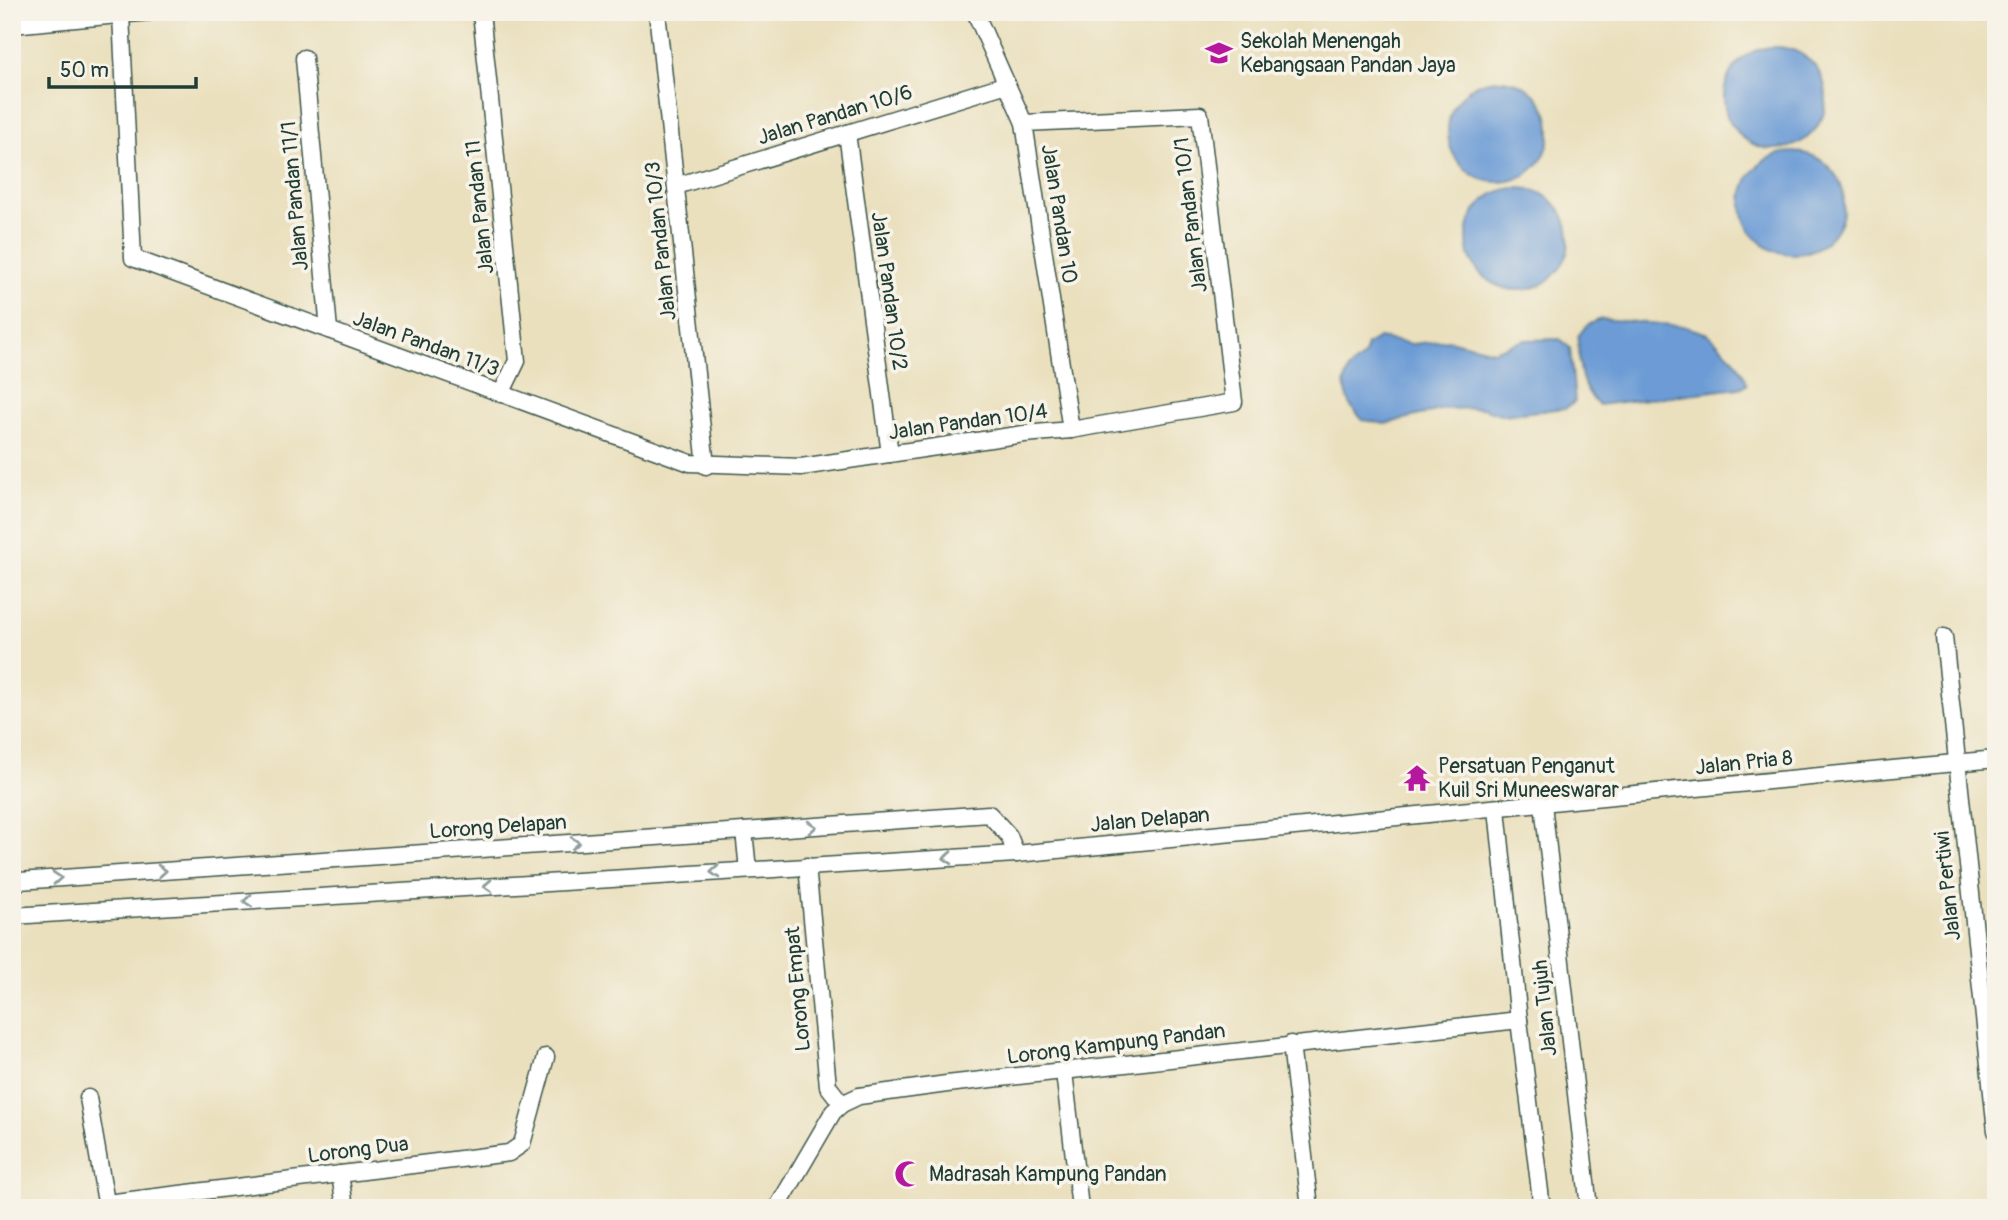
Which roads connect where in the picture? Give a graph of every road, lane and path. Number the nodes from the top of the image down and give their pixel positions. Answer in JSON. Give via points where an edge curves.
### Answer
{"nodes":[{"id":1,"x":150,"y":12,"type":"edge"},
{"id":2,"x":481,"y":12,"type":"edge"},
{"id":3,"x":656,"y":12,"type":"edge"},
{"id":4,"x":975,"y":12,"type":"edge"},
{"id":5,"x":121,"y":15,"type":"junction"},
{"id":6,"x":12,"y":26,"type":"edge"},
{"id":7,"x":304,"y":58,"type":"dead end"},
{"id":8,"x":1007,"y":84,"type":"junction"},
{"id":9,"x":1024,"y":123,"type":"junction"},
{"id":10,"x":847,"y":133,"type":"junction"},
{"id":11,"x":676,"y":186,"type":"junction"},
{"id":12,"x":328,"y":330,"type":"junction"},
{"id":13,"x":500,"y":394,"type":"junction"},
{"id":14,"x":1234,"y":402,"type":"joint"},
{"id":15,"x":1071,"y":430,"type":"junction"},
{"id":16,"x":890,"y":454,"type":"junction"},
{"id":17,"x":706,"y":466,"type":"junction"},
{"id":18,"x":1944,"y":637,"type":"dead end"},
{"id":19,"x":1996,"y":759,"type":"edge"},
{"id":20,"x":1956,"y":764,"type":"junction"},
{"id":21,"x":1543,"y":804,"type":"junction"},
{"id":22,"x":1497,"y":809,"type":"junction"},
{"id":23,"x":744,"y":831,"type":"junction"},
{"id":24,"x":1016,"y":854,"type":"junction"},
{"id":25,"x":807,"y":866,"type":"junction"},
{"id":26,"x":748,"y":870,"type":"junction"},
{"id":27,"x":12,"y":888,"type":"edge"},
{"id":28,"x":12,"y":916,"type":"edge"},
{"id":29,"x":1519,"y":1020,"type":"junction"},
{"id":30,"x":1291,"y":1044,"type":"junction"},
{"id":31,"x":546,"y":1057,"type":"dead end"},
{"id":32,"x":1064,"y":1072,"type":"junction"},
{"id":33,"x":88,"y":1098,"type":"dead end"},
{"id":34,"x":842,"y":1104,"type":"junction"},
{"id":35,"x":1996,"y":1131,"type":"edge"},
{"id":36,"x":340,"y":1174,"type":"junction"},
{"id":37,"x":107,"y":1205,"type":"edge"},
{"id":38,"x":345,"y":1208,"type":"edge"},
{"id":39,"x":777,"y":1208,"type":"edge"},
{"id":40,"x":1080,"y":1208,"type":"edge"},
{"id":41,"x":1310,"y":1208,"type":"edge"},
{"id":42,"x":1542,"y":1208,"type":"edge"},
{"id":43,"x":1589,"y":1208,"type":"edge"}],
"edges":[{"from":1,"to":5,"type":"street"},
{"from":2,"to":13,"type":"street","name":"Jalan Pandan 11","via":[[517,361]]},
{"from":3,"to":11,"type":"street","name":"Jalan Pandan 10/3"},
{"from":4,"to":8,"type":"street","name":"Jalan Pandan 10"},
{"from":5,"to":6,"type":"street"},
{"from":5,"to":12,"type":"street","name":"Jalan Pandan 11/3","via":[[133,258]]},
{"from":7,"to":12,"type":"street","name":"Jalan Pandan 11/1"},
{"from":8,"to":9,"type":"street","name":"Jalan Pandan 10"},
{"from":8,"to":10,"type":"street","name":"Jalan Pandan 10/6"},
{"from":9,"to":14,"type":"street","name":"Jalan Pandan 10/1","via":[[1200,115]]},
{"from":9,"to":15,"type":"street","name":"Jalan Pandan 10"},
{"from":10,"to":11,"type":"street","name":"Jalan Pandan 10/6"},
{"from":10,"to":16,"type":"street","name":"Jalan Pandan 10/2"},
{"from":11,"to":17,"type":"street","name":"Jalan Pandan 10/3"},
{"from":12,"to":13,"type":"street","name":"Jalan Pandan 11/3"},
{"from":13,"to":17,"type":"street","name":"Jalan Pandan 11/3"},
{"from":14,"to":15,"type":"street","name":"Jalan Pandan 10/4"},
{"from":15,"to":16,"type":"street","name":"Jalan Pandan 10/4"},
{"from":16,"to":17,"type":"street","name":"Jalan Pandan 10/4","via":[[802,467]]},
{"from":18,"to":20,"type":"street","name":"Jalan Pertiwi"},
{"from":19,"to":20,"type":"street","name":"Jalan Pria 8"},
{"from":20,"to":21,"type":"street","name":"Jalan Pria 8"},
{"from":20,"to":35,"type":"street","name":"Jalan Pertiwi"},
{"from":21,"to":22,"type":"street","name":"Jalan Pria 8"},
{"from":21,"to":43,"type":"street","name":"Jalan Tujuh"},
{"from":22,"to":24,"type":"street","name":"Jalan Delapan"},
{"from":22,"to":29,"type":"street"},
{"from":23,"to":24,"type":"street","name":"Lorong Delapan","one_way":true,"via":[[989,814],[1009,836]]},
{"from":23,"to":26,"type":"street"},
{"from":27,"to":23,"type":"street","name":"Lorong Delapan","one_way":true,"via":[[19,881]]},
{"from":24,"to":25,"type":"street","name":"Jalan Delapan","one_way":true},
{"from":25,"to":26,"type":"street"},
{"from":25,"to":34,"type":"street","name":"Lorong Empat","via":[[828,1086]]},
{"from":26,"to":28,"type":"street","one_way":true},
{"from":29,"to":30,"type":"street","name":"Lorong Kampung Pandan"},
{"from":29,"to":42,"type":"street"},
{"from":30,"to":32,"type":"street","name":"Lorong Kampung Pandan"},
{"from":30,"to":41,"type":"street"},
{"from":31,"to":36,"type":"street","name":"Lorong Dua","via":[[517,1150]]},
{"from":32,"to":34,"type":"street","name":"Lorong Kampung Pandan","via":[[859,1096]]},
{"from":32,"to":40,"type":"street"},
{"from":33,"to":37,"type":"street"},
{"from":34,"to":39,"type":"street"},
{"from":36,"to":37,"type":"street","name":"Lorong Dua"},
{"from":36,"to":38,"type":"street"}]}
